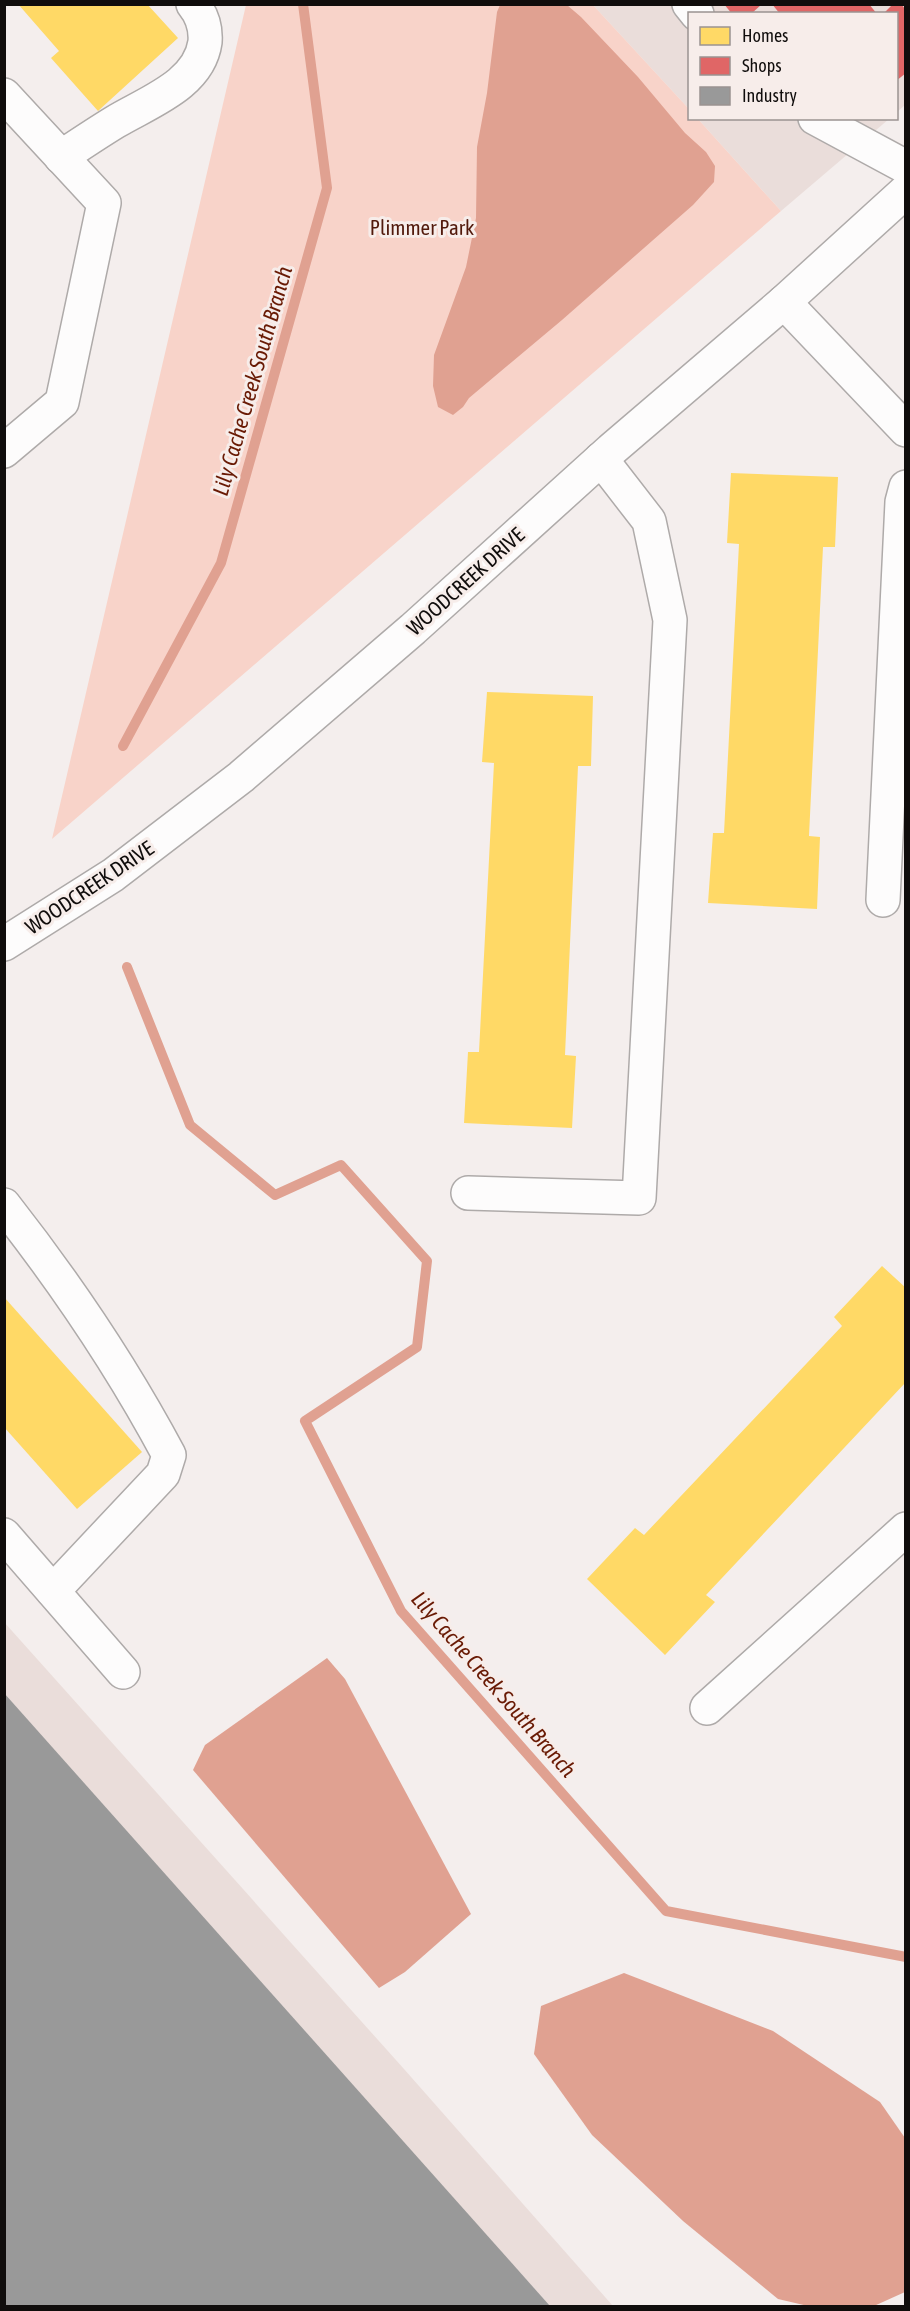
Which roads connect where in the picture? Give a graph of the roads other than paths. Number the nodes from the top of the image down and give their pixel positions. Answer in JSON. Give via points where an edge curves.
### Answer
{"nodes":[{"id":1,"x":193,"y":4,"type":"edge"},
{"id":2,"x":4,"y":95,"type":"edge"},
{"id":3,"x":819,"y":120,"type":"edge"},
{"id":4,"x":61,"y":157,"type":"junction"},
{"id":5,"x":906,"y":167,"type":"edge"},
{"id":6,"x":906,"y":191,"type":"edge"},
{"id":7,"x":784,"y":302,"type":"junction"},
{"id":8,"x":906,"y":430,"type":"edge"},
{"id":9,"x":4,"y":451,"type":"edge"},
{"id":10,"x":601,"y":459,"type":"junction"},
{"id":11,"x":906,"y":487,"type":"edge"},
{"id":12,"x":898,"y":750,"type":"edge"},
{"id":13,"x":884,"y":900,"type":"dead end"},
{"id":14,"x":4,"y":944,"type":"edge"},
{"id":15,"x":468,"y":1192,"type":"dead end"},
{"id":16,"x":4,"y":1205,"type":"edge"},
{"id":17,"x":906,"y":1529,"type":"edge"},
{"id":18,"x":4,"y":1535,"type":"edge"},
{"id":19,"x":53,"y":1592,"type":"junction"},
{"id":20,"x":123,"y":1672,"type":"dead end"},
{"id":21,"x":707,"y":1708,"type":"dead end"}],
"edges":[{"from":1,"to":4,"type":"street","via":[[206,30],[203,54],[193,72],[166,93]]},
{"from":2,"to":4,"type":"street"},
{"from":3,"to":5,"type":"street"},
{"from":4,"to":9,"type":"street","via":[[104,203],[62,402]]},
{"from":6,"to":7,"type":"street","name":"WOODCREEK DRIVE"},
{"from":7,"to":8,"type":"street"},
{"from":7,"to":10,"type":"street","name":"WOODCREEK DRIVE"},
{"from":10,"to":14,"type":"street","name":"WOODCREEK DRIVE","via":[[242,777],[113,875]]},
{"from":10,"to":15,"type":"street","via":[[649,521],[670,620],[639,1198]]},
{"from":11,"to":12,"type":"street","via":[[902,502]]},
{"from":12,"to":13,"type":"street"},
{"from":16,"to":19,"type":"street","via":[[48,1262],[132,1387],[170,1455],[164,1474]]},
{"from":17,"to":21,"type":"street"},
{"from":18,"to":19,"type":"street"},
{"from":19,"to":20,"type":"street"}]}
